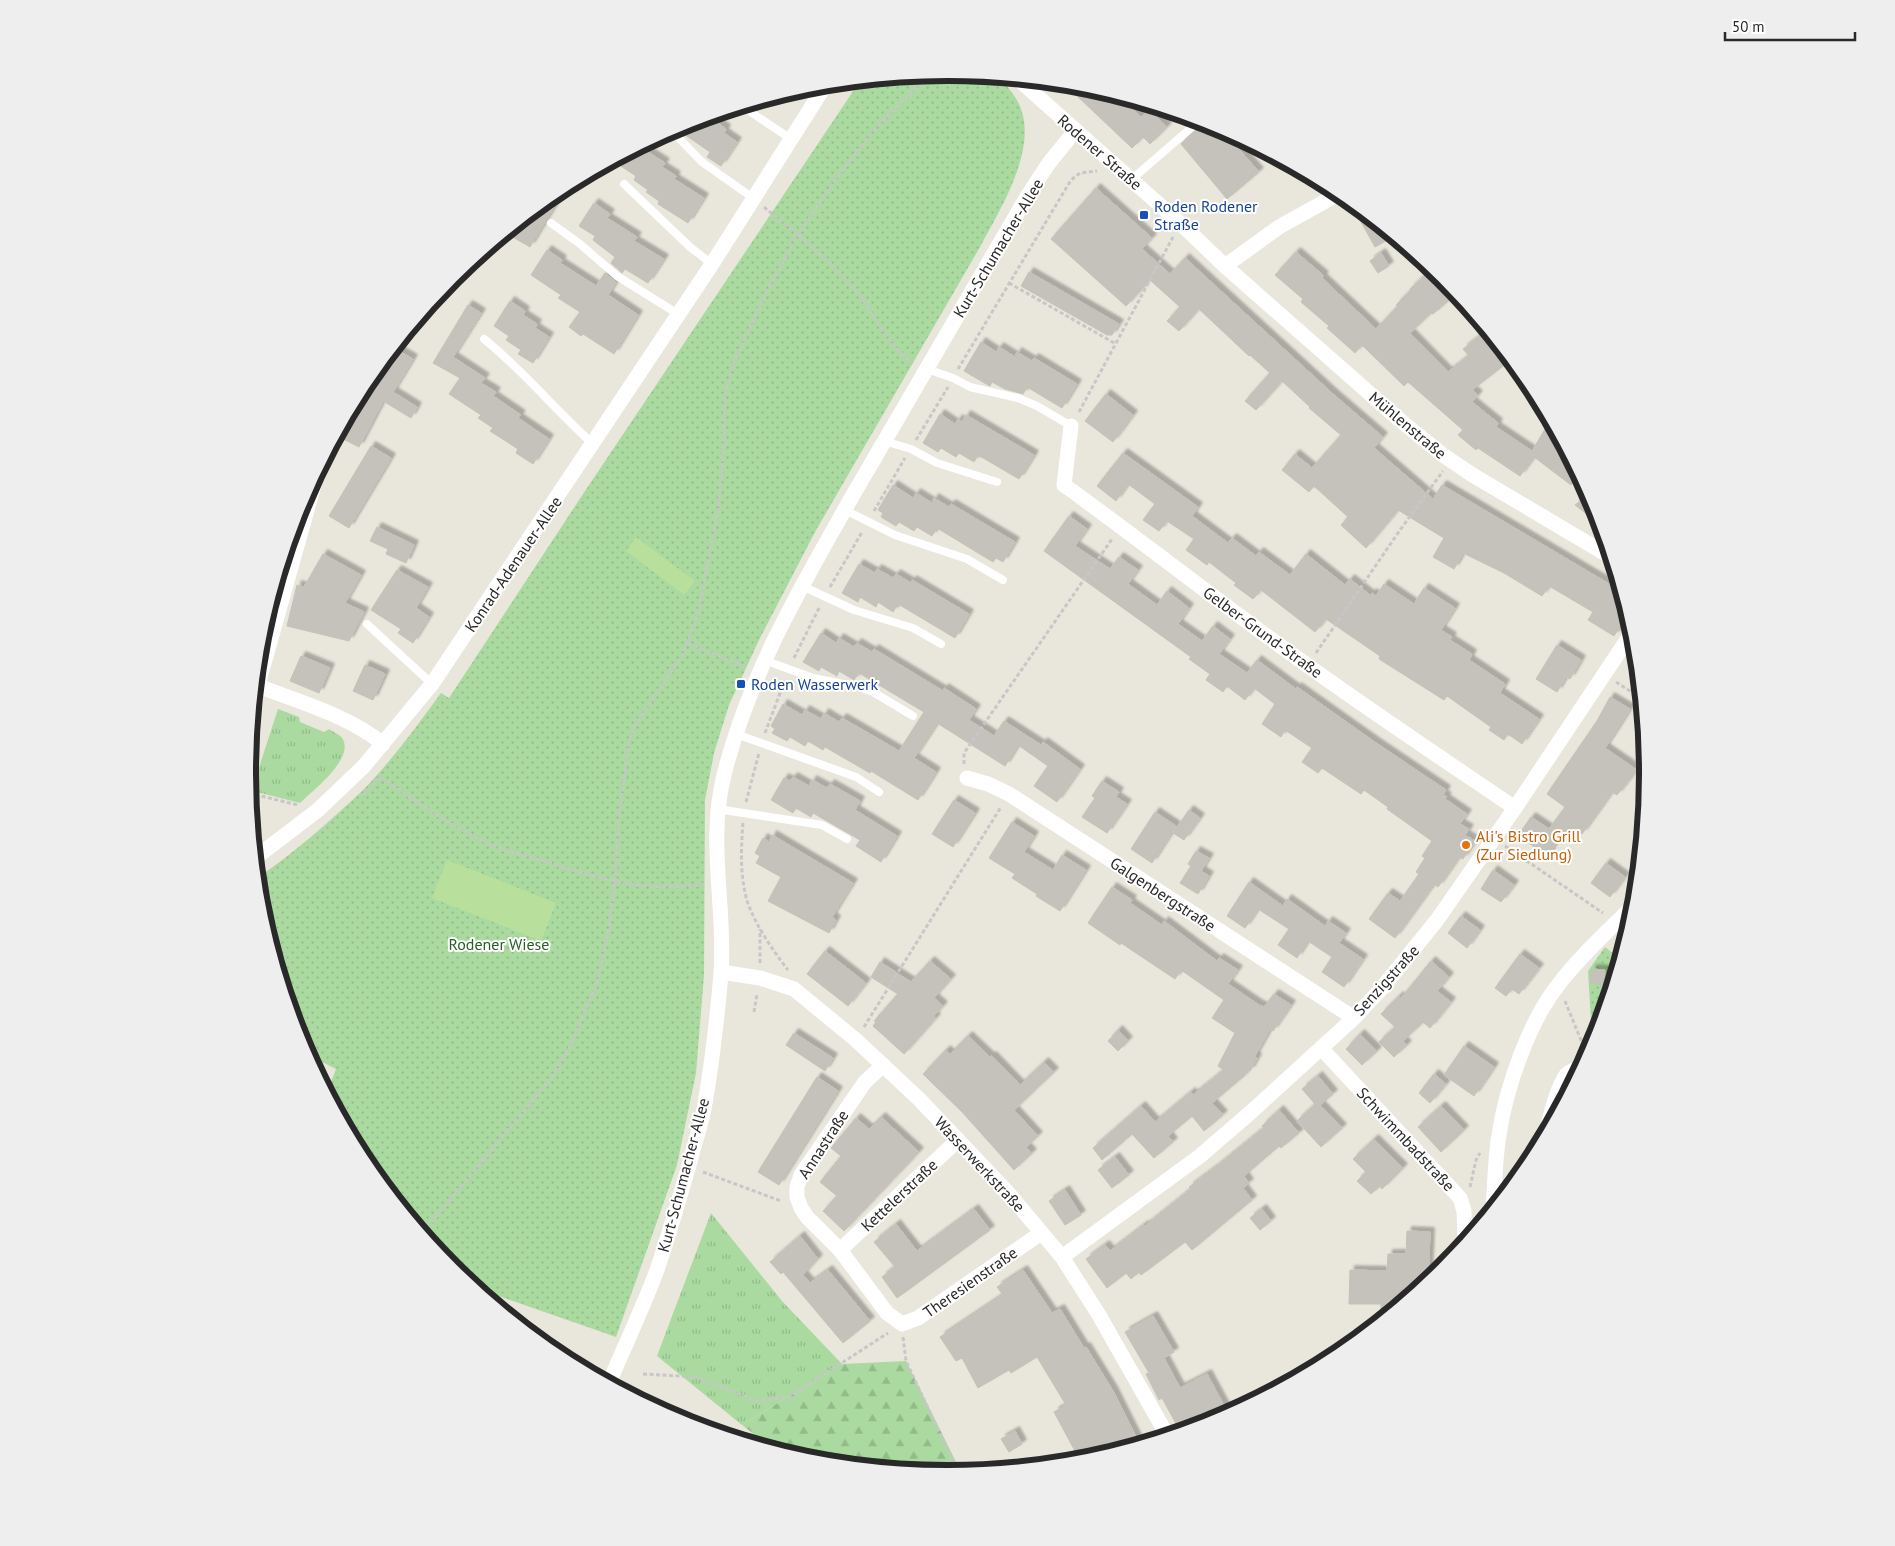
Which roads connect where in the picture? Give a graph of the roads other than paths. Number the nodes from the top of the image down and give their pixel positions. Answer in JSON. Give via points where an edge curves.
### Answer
{"nodes":[{"id":1,"x":1024,"y":86,"type":"edge"},
{"id":2,"x":820,"y":94,"type":"edge"},
{"id":3,"x":750,"y":111,"type":"edge"},
{"id":4,"x":1193,"y":127,"type":"edge"},
{"id":5,"x":1075,"y":131,"type":"junction"},
{"id":6,"x":677,"y":137,"type":"edge"},
{"id":7,"x":791,"y":139,"type":"junction"},
{"id":8,"x":1131,"y":180,"type":"junction"},
{"id":9,"x":624,"y":184,"type":"dead end"},
{"id":10,"x":753,"y":198,"type":"junction"},
{"id":11,"x":1332,"y":198,"type":"edge"},
{"id":12,"x":551,"y":223,"type":"dead end"},
{"id":13,"x":712,"y":264,"type":"junction"},
{"id":14,"x":1225,"y":266,"type":"junction"},
{"id":15,"x":678,"y":314,"type":"junction"},
{"id":16,"x":484,"y":339,"type":"dead end"},
{"id":17,"x":928,"y":368,"type":"junction"},
{"id":18,"x":1071,"y":426,"type":"joint"},
{"id":19,"x":884,"y":442,"type":"junction"},
{"id":20,"x":593,"y":444,"type":"junction"},
{"id":21,"x":997,"y":482,"type":"dead end"},
{"id":22,"x":845,"y":510,"type":"junction"},
{"id":23,"x":299,"y":532,"type":"edge"},
{"id":24,"x":1604,"y":553,"type":"edge"},
{"id":25,"x":1003,"y":580,"type":"dead end"},
{"id":26,"x":802,"y":586,"type":"junction"},
{"id":27,"x":277,"y":605,"type":"edge"},
{"id":28,"x":367,"y":624,"type":"dead end"},
{"id":29,"x":1626,"y":641,"type":"edge"},
{"id":30,"x":941,"y":644,"type":"dead end"},
{"id":31,"x":758,"y":665,"type":"junction"},
{"id":32,"x":432,"y":684,"type":"junction"},
{"id":33,"x":261,"y":694,"type":"edge"},
{"id":34,"x":913,"y":716,"type":"dead end"},
{"id":35,"x":736,"y":734,"type":"junction"},
{"id":36,"x":383,"y":744,"type":"junction"},
{"id":37,"x":967,"y":778,"type":"road end"},
{"id":38,"x":879,"y":792,"type":"dead end"},
{"id":39,"x":1515,"y":808,"type":"junction"},
{"id":40,"x":717,"y":809,"type":"junction"},
{"id":41,"x":848,"y":839,"type":"dead end"},
{"id":42,"x":261,"y":853,"type":"edge"},
{"id":43,"x":1625,"y":914,"type":"edge"},
{"id":44,"x":721,"y":972,"type":"junction"},
{"id":45,"x":1354,"y":1018,"type":"junction"},
{"id":46,"x":1321,"y":1048,"type":"junction"},
{"id":47,"x":883,"y":1065,"type":"junction"},
{"id":48,"x":1574,"y":1067,"type":"edge"},
{"id":49,"x":1546,"y":1120,"type":"edge"},
{"id":50,"x":958,"y":1140,"type":"junction"},
{"id":51,"x":1494,"y":1197,"type":"edge"},
{"id":52,"x":1041,"y":1233,"type":"junction"},
{"id":53,"x":1465,"y":1233,"type":"edge"},
{"id":54,"x":840,"y":1250,"type":"junction"},
{"id":55,"x":1062,"y":1258,"type":"junction"},
{"id":56,"x":612,"y":1377,"type":"edge"},
{"id":57,"x":1164,"y":1430,"type":"edge"}],
"edges":[{"from":1,"to":5,"type":"street","name":"Rodener Straße"},
{"from":2,"to":7,"type":"street","name":"Konrad-Adenauer-Allee"},
{"from":3,"to":7,"type":"lane"},
{"from":4,"to":8,"type":"lane"},
{"from":5,"to":8,"type":"street","name":"Rodener Straße"},
{"from":5,"to":17,"type":"street","name":"Kurt-Schumacher-Allee","via":[[1028,195]]},
{"from":6,"to":10,"type":"lane","via":[[702,162]]},
{"from":7,"to":10,"type":"street","name":"Konrad-Adenauer-Allee"},
{"from":8,"to":14,"type":"street","name":"Rodener Straße"},
{"from":9,"to":13,"type":"lane"},
{"from":10,"to":13,"type":"street","name":"Konrad-Adenauer-Allee"},
{"from":11,"to":14,"type":"street","via":[[1279,227]]},
{"from":12,"to":15,"type":"lane","via":[[617,276]]},
{"from":13,"to":15,"type":"street","name":"Konrad-Adenauer-Allee"},
{"from":14,"to":24,"type":"street","name":"Mühlenstraße","via":[[1451,461]]},
{"from":15,"to":20,"type":"street","name":"Konrad-Adenauer-Allee"},
{"from":16,"to":20,"type":"lane"},
{"from":17,"to":18,"type":"lane","via":[[970,387],[1018,398]]},
{"from":17,"to":19,"type":"street","name":"Kurt-Schumacher-Allee"},
{"from":18,"to":39,"type":"street","name":"Gelber-Grund-Straße","via":[[1064,485],[1307,665]]},
{"from":19,"to":21,"type":"lane"},
{"from":19,"to":22,"type":"street","name":"Kurt-Schumacher-Allee"},
{"from":20,"to":32,"type":"street","name":"Konrad-Adenauer-Allee"},
{"from":22,"to":25,"type":"lane","via":[[895,535],[967,560]]},
{"from":22,"to":26,"type":"street","name":"Kurt-Schumacher-Allee"},
{"from":23,"to":27,"type":"street"},
{"from":26,"to":30,"type":"lane","via":[[854,610],[913,628]]},
{"from":26,"to":31,"type":"street","name":"Kurt-Schumacher-Allee"},
{"from":28,"to":32,"type":"lane"},
{"from":29,"to":39,"type":"street","name":"Senzigstraße"},
{"from":31,"to":34,"type":"lane","via":[[858,687]]},
{"from":31,"to":35,"type":"street","name":"Kurt-Schumacher-Allee"},
{"from":32,"to":36,"type":"street","name":"Konrad-Adenauer-Allee"},
{"from":33,"to":36,"type":"street","via":[[349,722]]},
{"from":35,"to":38,"type":"lane","via":[[856,777]]},
{"from":35,"to":40,"type":"street","name":"Kurt-Schumacher-Allee"},
{"from":36,"to":42,"type":"street","name":"Konrad-Adenauer-Allee","via":[[318,810]]},
{"from":37,"to":45,"type":"street","name":"Galgenbergstraße","via":[[1009,794]]},
{"from":39,"to":45,"type":"street","name":"Senzigstraße","via":[[1409,957]]},
{"from":40,"to":41,"type":"lane","via":[[822,825]]},
{"from":40,"to":44,"type":"street","name":"Kurt-Schumacher-Allee"},
{"from":43,"to":51,"type":"street","via":[[1558,984],[1528,1039],[1511,1086],[1499,1136]]},
{"from":44,"to":47,"type":"street","name":"Wasserwerkstraße","via":[[760,978],[794,989]]},
{"from":44,"to":56,"type":"street","name":"Kurt-Schumacher-Allee","via":[[703,1112],[656,1272]]},
{"from":45,"to":46,"type":"street","name":"Senzigstraße"},
{"from":46,"to":53,"type":"street","name":"Schwimmbadstraße","via":[[1460,1198]]},
{"from":46,"to":55,"type":"street","name":"Senzigstraße","via":[[1200,1156]]},
{"from":47,"to":50,"type":"street","name":"Wasserwerkstraße"},
{"from":47,"to":54,"type":"street","name":"Annastraße","via":[[865,1082],[801,1175],[797,1187],[797,1198],[807,1217]]},
{"from":48,"to":49,"type":"lane","via":[[1565,1071]]},
{"from":50,"to":52,"type":"street","name":"Wasserwerkstraße","via":[[1010,1194]]},
{"from":50,"to":54,"type":"street","name":"Kettelerstraße"},
{"from":52,"to":54,"type":"street","name":"Theresienstraße","via":[[918,1318],[902,1324],[887,1313]]},
{"from":52,"to":55,"type":"street","name":"Wasserwerkstraße"},
{"from":55,"to":57,"type":"street","name":"Wasserwerkstraße"}]}
